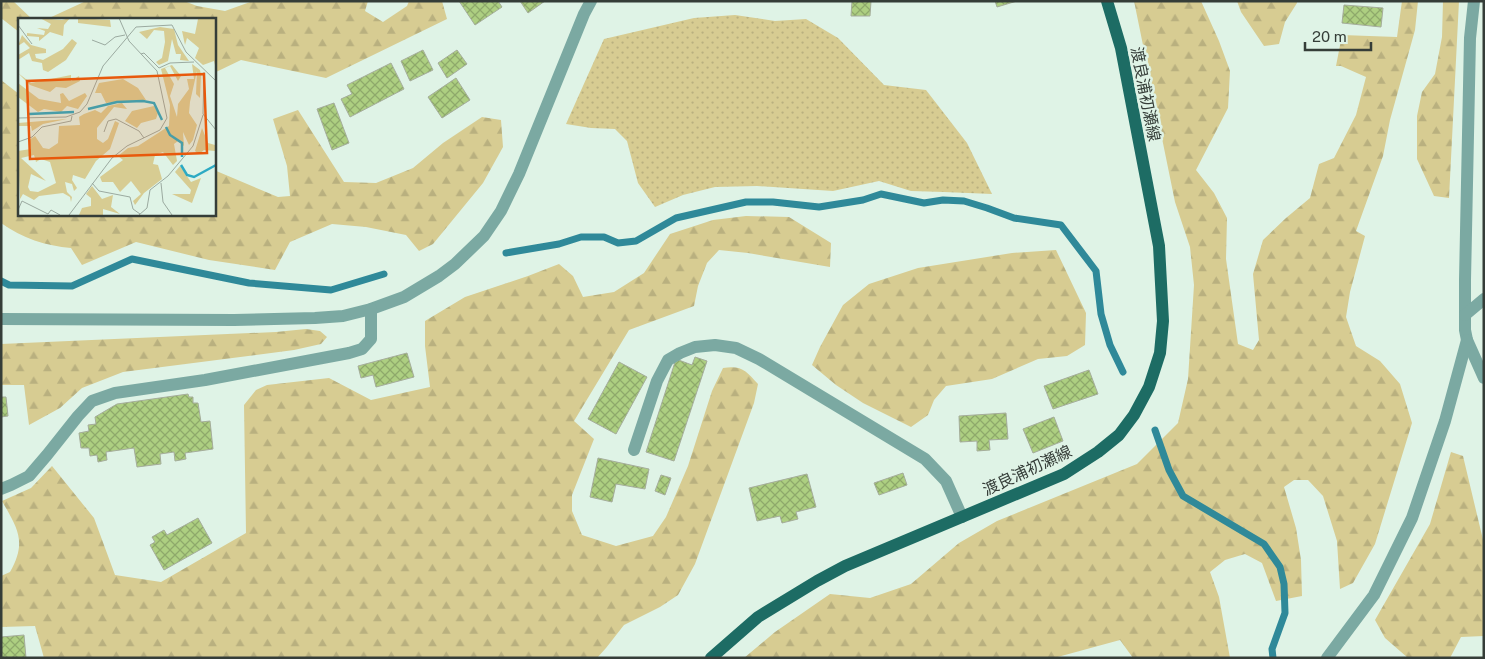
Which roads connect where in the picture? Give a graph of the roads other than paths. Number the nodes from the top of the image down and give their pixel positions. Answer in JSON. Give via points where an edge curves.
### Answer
{"nodes":[{"id":1,"x":591,"y":1,"type":"edge"},
{"id":2,"x":1107,"y":1,"type":"edge"},
{"id":3,"x":1474,"y":1,"type":"edge"},
{"id":4,"x":1484,"y":299,"type":"edge"},
{"id":5,"x":371,"y":309,"type":"junction"},
{"id":6,"x":1465,"y":315,"type":"junction"},
{"id":7,"x":1,"y":319,"type":"edge"},
{"id":8,"x":1467,"y":340,"type":"junction"},
{"id":9,"x":1484,"y":378,"type":"edge"},
{"id":10,"x":634,"y":450,"type":"dead end"},
{"id":11,"x":1,"y":489,"type":"edge"},
{"id":12,"x":962,"y":517,"type":"junction"},
{"id":13,"x":711,"y":658,"type":"edge"},
{"id":14,"x":1327,"y":658,"type":"edge"}],
"edges":[{"from":1,"to":5,"type":"street","via":[[519,174],[501,211],[484,236],[439,276],[404,297]]},
{"from":2,"to":12,"type":"main road","name":"渡良浦初瀬線","via":[[1122,48],[1159,246],[1163,321],[1160,353],[1149,387],[1119,435],[1064,474]]},
{"from":3,"to":6,"type":"street","via":[[1470,38]]},
{"from":4,"to":6,"type":"street"},
{"from":5,"to":7,"type":"street","via":[[315,318]]},
{"from":5,"to":11,"type":"street","via":[[371,339],[362,349],[205,380],[115,393],[92,401],[29,476]]},
{"from":6,"to":8,"type":"street"},
{"from":8,"to":9,"type":"street"},
{"from":8,"to":14,"type":"street","via":[[1445,421],[1412,518],[1374,595]]},
{"from":10,"to":12,"type":"street","via":[[657,381],[668,360],[695,347],[736,348],[925,459],[946,481]]},
{"from":12,"to":13,"type":"main road","name":"渡良浦初瀬線","via":[[871,554],[817,581],[758,617]]}]}
